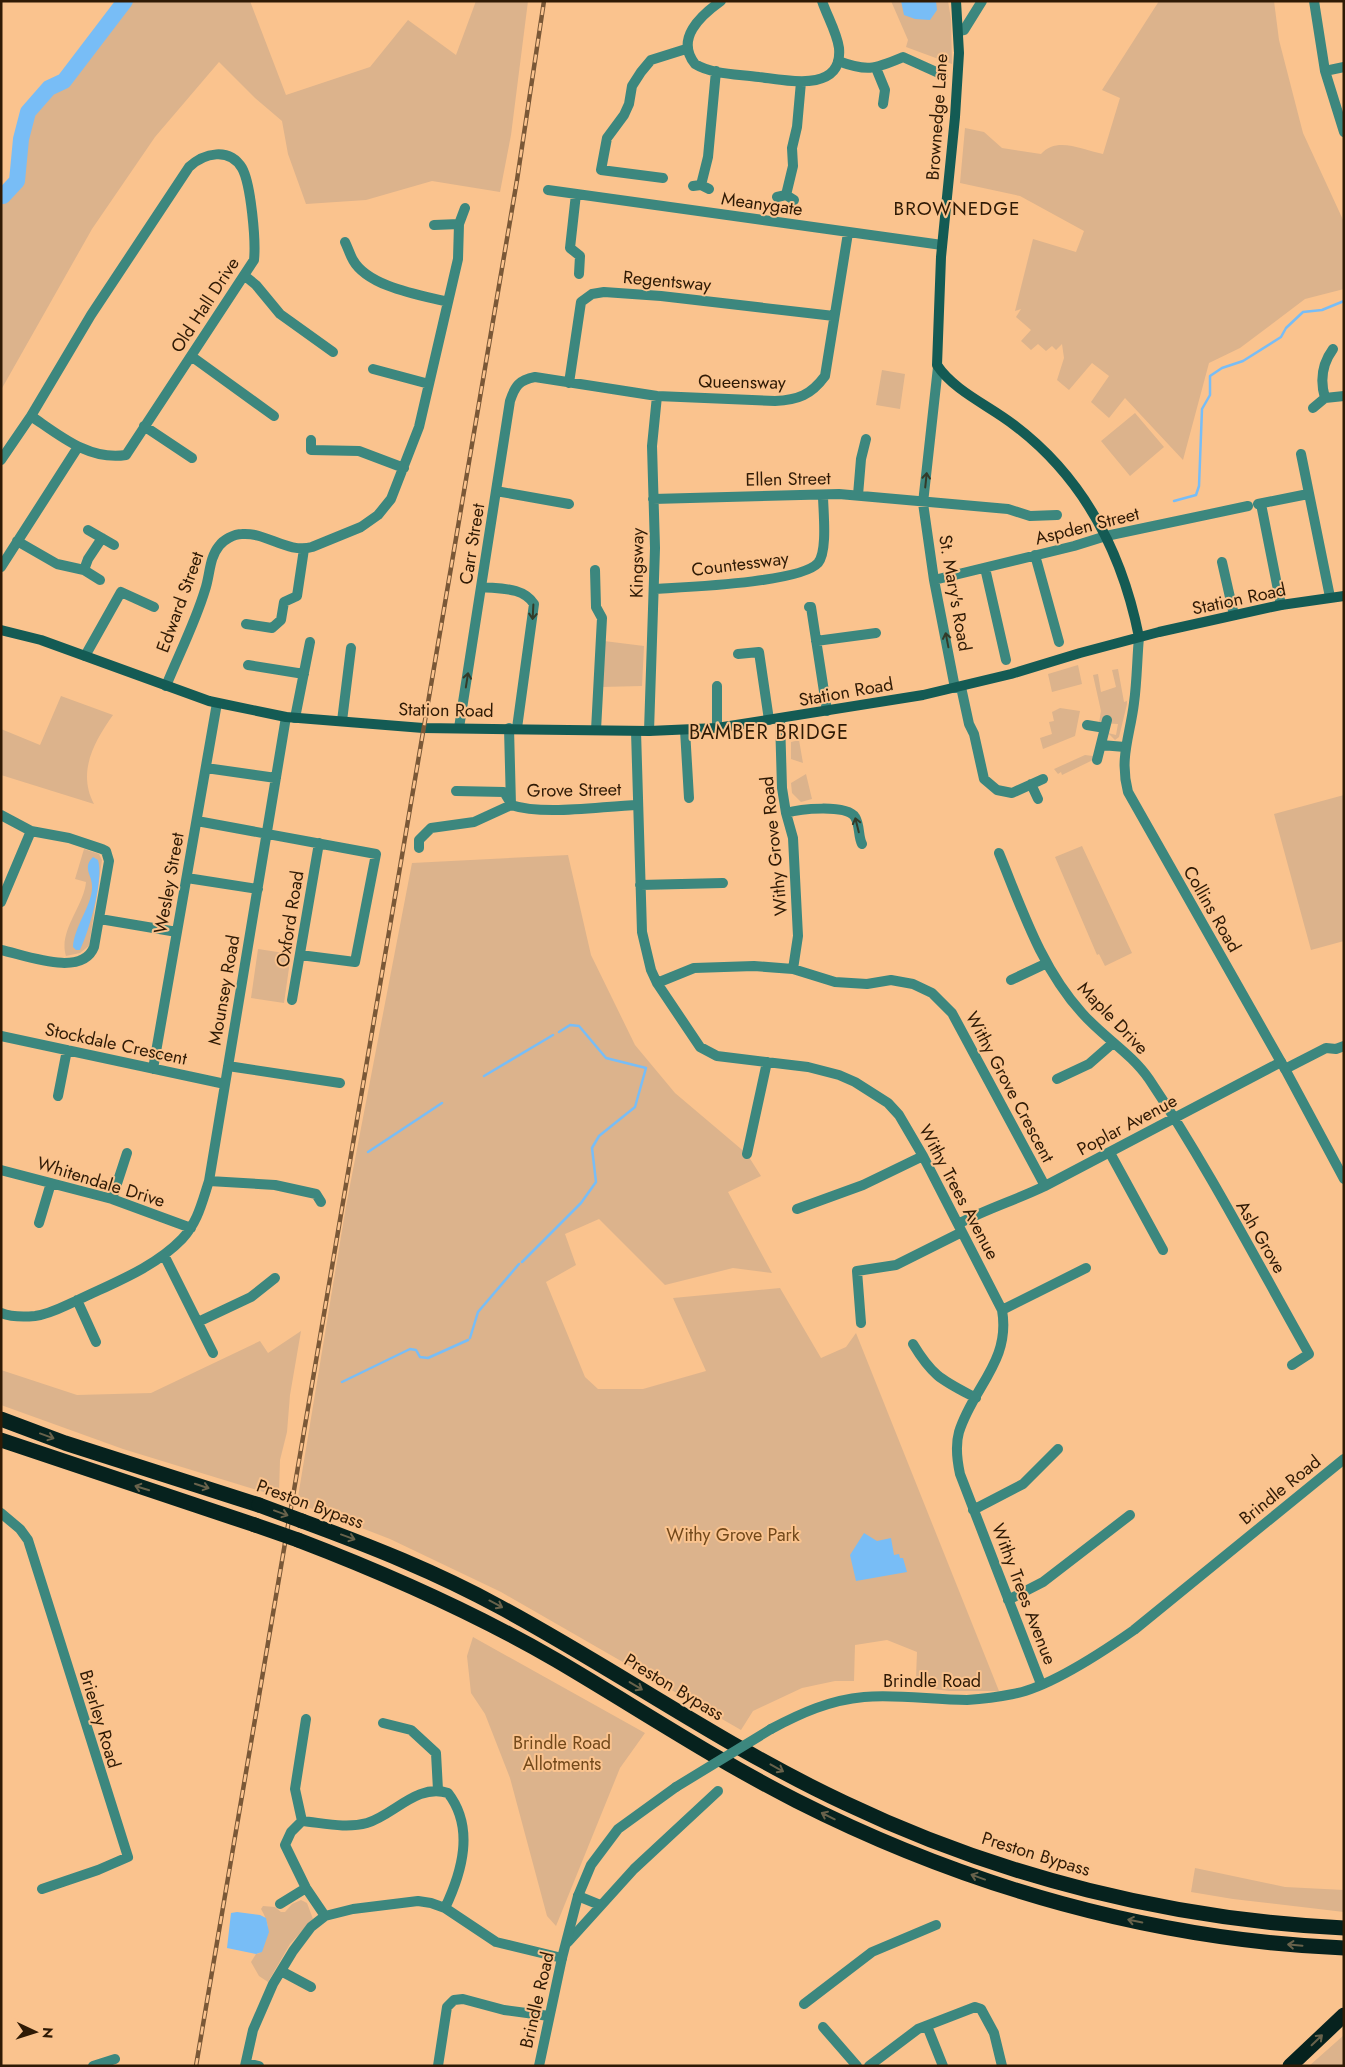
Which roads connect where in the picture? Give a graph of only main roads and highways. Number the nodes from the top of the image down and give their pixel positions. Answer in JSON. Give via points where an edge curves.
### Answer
{"nodes":[{"id":1,"x":956,"y":1,"type":"edge"},
{"id":2,"x":1344,"y":596,"type":"edge"},
{"id":3,"x":1,"y":630,"type":"edge"},
{"id":4,"x":1139,"y":637,"type":"junction"},
{"id":5,"x":1,"y":1419,"type":"edge"},
{"id":6,"x":1,"y":1440,"type":"edge"},
{"id":7,"x":1344,"y":1928,"type":"edge"},
{"id":8,"x":1344,"y":1948,"type":"edge"},
{"id":9,"x":1344,"y":2015,"type":"edge"},
{"id":10,"x":1290,"y":2066,"type":"edge"}],
"edges":[{"from":1,"to":4,"type":"main road","name":"Brownedge Lane","via":[[959,31],[955,117],[942,245],[936,362],[954,384],[1015,426],[1089,504],[1106,536],[1125,586]]},
{"from":2,"to":4,"type":"main road","name":"Station Road","via":[[1234,615]]},
{"from":3,"to":4,"type":"main road","name":"Station Road","via":[[41,640],[217,703],[291,718],[459,728],[649,731],[717,728],[958,688]]},
{"from":5,"to":7,"type":"highway","name":"Preston Bypass","one_way":true,"bridge":true,"via":[[302,1520],[412,1564],[498,1606],[736,1745],[846,1804],[908,1830],[1010,1868],[1140,1902],[1216,1917],[1290,1926]]},
{"from":8,"to":6,"type":"highway","one_way":true,"bridge":true,"via":[[1223,1937],[1121,1919],[1022,1892],[901,1850],[737,1769],[555,1660],[391,1576],[255,1525]]},
{"from":10,"to":9,"type":"highway","one_way":true}]}
